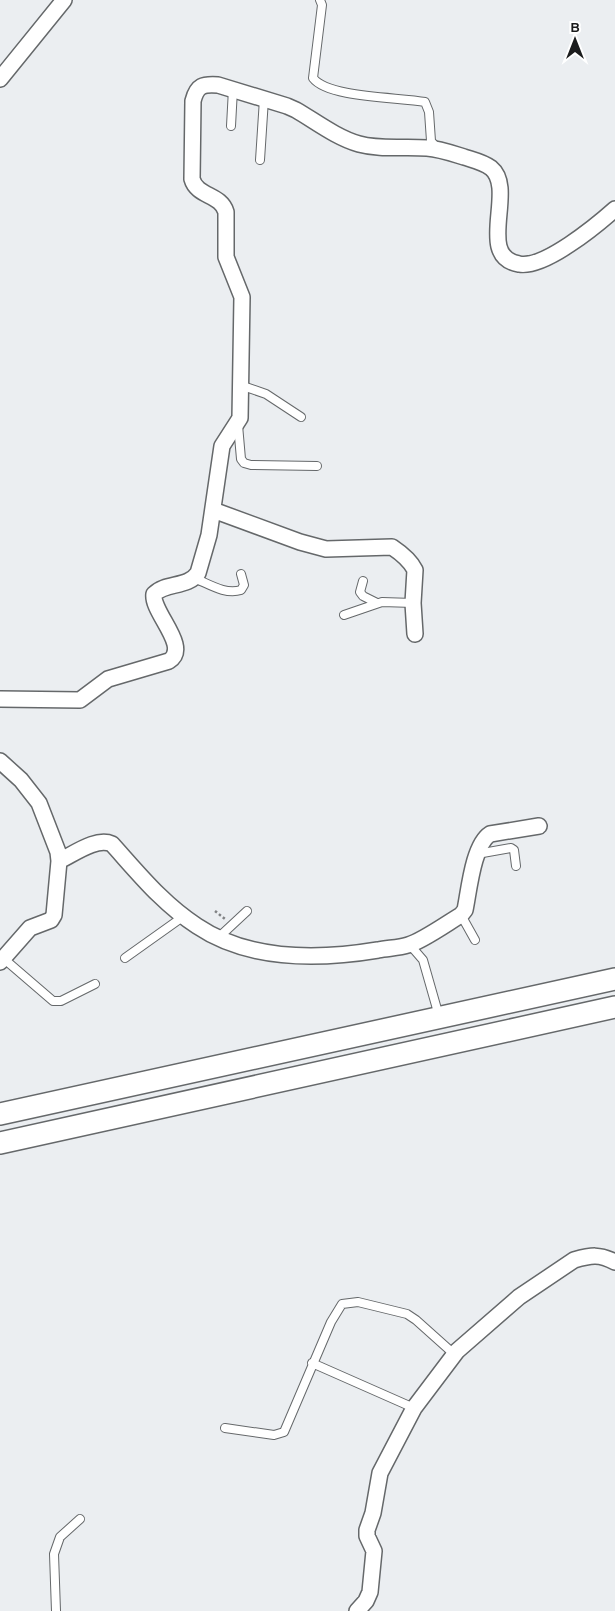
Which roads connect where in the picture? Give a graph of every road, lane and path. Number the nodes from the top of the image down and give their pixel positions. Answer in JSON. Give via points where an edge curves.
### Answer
{"nodes":[{"id":1,"x":64,"y":0,"type":"edge"},
{"id":2,"x":320,"y":0,"type":"edge"},
{"id":3,"x":0,"y":79,"type":"edge"},
{"id":4,"x":233,"y":89,"type":"junction"},
{"id":5,"x":264,"y":99,"type":"junction"},
{"id":6,"x":231,"y":126,"type":"dead end"},
{"id":7,"x":439,"y":149,"type":"junction"},
{"id":8,"x":260,"y":160,"type":"dead end"},
{"id":9,"x":615,"y":209,"type":"edge"},
{"id":10,"x":240,"y":385,"type":"junction"},
{"id":11,"x":301,"y":417,"type":"dead end"},
{"id":12,"x":238,"y":423,"type":"junction"},
{"id":13,"x":317,"y":466,"type":"dead end"},
{"id":14,"x":213,"y":510,"type":"junction"},
{"id":15,"x":241,"y":574,"type":"dead end"},
{"id":16,"x":194,"y":578,"type":"junction"},
{"id":17,"x":363,"y":580,"type":"dead end"},
{"id":18,"x":377,"y":603,"type":"junction"},
{"id":19,"x":413,"y":603,"type":"junction"},
{"id":20,"x":344,"y":615,"type":"dead end"},
{"id":21,"x":415,"y":634,"type":"dead end"},
{"id":22,"x":0,"y":699,"type":"edge"},
{"id":23,"x":0,"y":761,"type":"edge"},
{"id":24,"x":539,"y":826,"type":"dead end"},
{"id":25,"x":477,"y":854,"type":"junction"},
{"id":26,"x":59,"y":861,"type":"junction"},
{"id":27,"x":516,"y":866,"type":"dead end"},
{"id":28,"x":247,"y":911,"type":"dead end"},
{"id":29,"x":461,"y":915,"type":"junction"},
{"id":30,"x":184,"y":916,"type":"junction"},
{"id":31,"x":218,"y":938,"type":"junction"},
{"id":32,"x":475,"y":940,"type":"dead end"},
{"id":33,"x":410,"y":945,"type":"junction"},
{"id":34,"x":125,"y":958,"type":"dead end"},
{"id":35,"x":2,"y":960,"type":"edge"},
{"id":36,"x":615,"y":979,"type":"edge"},
{"id":37,"x":94,"y":984,"type":"dead end"},
{"id":38,"x":615,"y":1007,"type":"edge"},
{"id":39,"x":440,"y":1018,"type":"junction"},
{"id":40,"x":0,"y":1114,"type":"edge"},
{"id":41,"x":0,"y":1143,"type":"edge"},
{"id":42,"x":615,"y":1262,"type":"edge"},
{"id":43,"x":454,"y":1354,"type":"junction"},
{"id":44,"x":312,"y":1363,"type":"junction"},
{"id":45,"x":414,"y":1408,"type":"junction"},
{"id":46,"x":225,"y":1428,"type":"dead end"},
{"id":47,"x":80,"y":1518,"type":"dead end"},
{"id":48,"x":56,"y":1611,"type":"edge"},
{"id":49,"x":357,"y":1611,"type":"edge"}],
"edges":[{"from":1,"to":3,"type":"street"},
{"from":2,"to":7,"type":"lane","via":[[313,78],[316,82],[352,93],[425,102],[431,141]]},
{"from":4,"to":5,"type":"street"},
{"from":4,"to":6,"type":"lane"},
{"from":4,"to":10,"type":"street","via":[[208,84],[195,92],[192,179],[194,186],[219,200],[226,212],[226,257],[242,296]]},
{"from":5,"to":7,"type":"street","via":[[296,110],[358,144]]},
{"from":5,"to":8,"type":"lane"},
{"from":7,"to":9,"type":"street","via":[[482,162],[500,178],[497,233],[500,249],[507,259],[519,264],[534,264],[550,257]]},
{"from":10,"to":11,"type":"lane","via":[[272,397]]},
{"from":10,"to":12,"type":"street"},
{"from":12,"to":13,"type":"lane","via":[[244,463]]},
{"from":12,"to":14,"type":"street","via":[[222,446]]},
{"from":14,"to":16,"type":"street","via":[[209,535]]},
{"from":14,"to":19,"type":"street","via":[[326,549],[392,548],[400,552],[415,570]]},
{"from":15,"to":16,"type":"lane","via":[[244,585],[237,592],[219,589]]},
{"from":16,"to":22,"type":"street","via":[[162,588],[154,594],[154,604],[172,635],[174,654],[169,661],[108,679],[80,700]]},
{"from":17,"to":18,"type":"lane","via":[[360,592]]},
{"from":18,"to":19,"type":"lane"},
{"from":18,"to":20,"type":"lane"},
{"from":19,"to":21,"type":"street"},
{"from":23,"to":26,"type":"street","via":[[39,803]]},
{"from":24,"to":25,"type":"street","via":[[490,834],[484,838]]},
{"from":25,"to":27,"type":"lane","via":[[510,848],[514,850]]},
{"from":25,"to":29,"type":"street","via":[[465,910]]},
{"from":26,"to":30,"type":"street","via":[[106,841],[158,896]]},
{"from":26,"to":35,"type":"street","via":[[54,915],[51,920],[30,928]]},
{"from":28,"to":31,"type":"lane"},
{"from":29,"to":32,"type":"lane"},
{"from":29,"to":33,"type":"street"},
{"from":30,"to":31,"type":"street"},
{"from":30,"to":34,"type":"lane"},
{"from":31,"to":33,"type":"street","via":[[264,952],[310,956],[349,955]]},
{"from":33,"to":39,"type":"lane","via":[[423,960]]},
{"from":35,"to":37,"type":"lane","via":[[53,1001],[61,1001]]},
{"from":36,"to":39,"type":"street"},
{"from":38,"to":41,"type":"street"},
{"from":39,"to":40,"type":"street"},
{"from":42,"to":43,"type":"street","via":[[603,1256],[574,1260],[519,1297]]},
{"from":43,"to":44,"type":"lane","via":[[407,1314],[358,1302],[342,1304],[330,1322]]},
{"from":43,"to":45,"type":"street"},
{"from":44,"to":45,"type":"lane"},
{"from":44,"to":46,"type":"lane","via":[[284,1432],[274,1435]]},
{"from":45,"to":49,"type":"street","via":[[380,1473],[367,1530],[374,1551],[370,1592]]},
{"from":47,"to":48,"type":"lane","via":[[60,1537],[54,1554]]}]}
